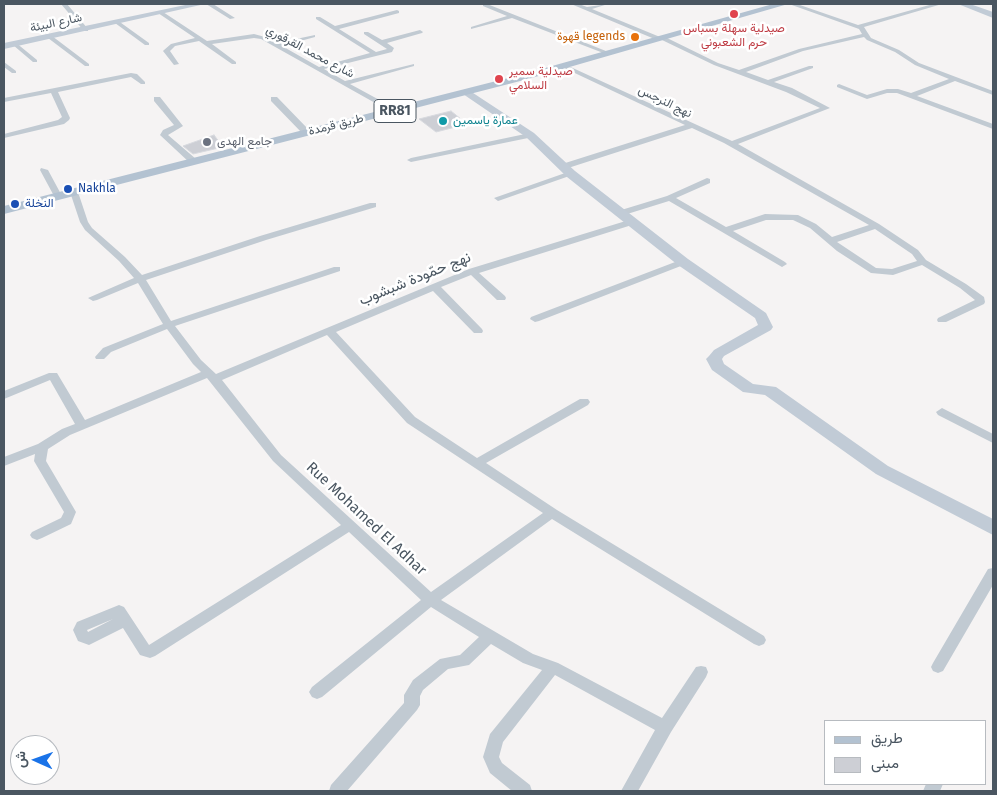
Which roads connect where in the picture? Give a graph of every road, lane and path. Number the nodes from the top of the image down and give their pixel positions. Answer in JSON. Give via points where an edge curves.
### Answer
{"nodes":[{"id":1,"x":64,"y":4,"type":"edge"},
{"id":2,"x":201,"y":4,"type":"edge"},
{"id":3,"x":209,"y":4,"type":"edge"},
{"id":4,"x":574,"y":4,"type":"edge"},
{"id":5,"x":605,"y":4,"type":"edge"},
{"id":6,"x":784,"y":4,"type":"edge"},
{"id":7,"x":792,"y":4,"type":"edge"},
{"id":8,"x":939,"y":4,"type":"edge"},
{"id":9,"x":962,"y":4,"type":"edge"},
{"id":10,"x":484,"y":5,"type":"dead end"},
{"id":11,"x":586,"y":8,"type":"junction"},
{"id":12,"x":161,"y":12,"type":"junction"},
{"id":13,"x":396,"y":12,"type":"dead end"},
{"id":14,"x":992,"y":14,"type":"edge"},
{"id":15,"x":510,"y":17,"type":"junction"},
{"id":16,"x":232,"y":18,"type":"dead end"},
{"id":17,"x":318,"y":18,"type":"dead end"},
{"id":18,"x":117,"y":22,"type":"junction"},
{"id":19,"x":856,"y":27,"type":"junction"},
{"id":20,"x":334,"y":28,"type":"junction"},
{"id":21,"x":473,"y":28,"type":"dead end"},
{"id":22,"x":86,"y":30,"type":"junction"},
{"id":23,"x":420,"y":32,"type":"dead end"},
{"id":24,"x":366,"y":33,"type":"dead end"},
{"id":25,"x":865,"y":34,"type":"junction"},
{"id":26,"x":313,"y":36,"type":"dead end"},
{"id":27,"x":50,"y":37,"type":"junction"},
{"id":28,"x":200,"y":39,"type":"junction"},
{"id":29,"x":661,"y":39,"type":"junction"},
{"id":30,"x":382,"y":42,"type":"junction"},
{"id":31,"x":15,"y":44,"type":"junction"},
{"id":32,"x":148,"y":44,"type":"dead end"},
{"id":33,"x":206,"y":44,"type":"junction"},
{"id":34,"x":277,"y":45,"type":"junction"},
{"id":35,"x":4,"y":46,"type":"edge"},
{"id":36,"x":608,"y":53,"type":"junction"},
{"id":37,"x":374,"y":54,"type":"junction"},
{"id":38,"x":35,"y":61,"type":"dead end"},
{"id":39,"x":234,"y":63,"type":"dead end"},
{"id":40,"x":4,"y":64,"type":"edge"},
{"id":41,"x":176,"y":64,"type":"dead end"},
{"id":42,"x":87,"y":65,"type":"dead end"},
{"id":43,"x":412,"y":65,"type":"dead end"},
{"id":44,"x":564,"y":66,"type":"junction"},
{"id":45,"x":811,"y":67,"type":"dead end"},
{"id":46,"x":321,"y":68,"type":"junction"},
{"id":47,"x":14,"y":72,"type":"dead end"},
{"id":48,"x":740,"y":72,"type":"junction"},
{"id":49,"x":954,"y":79,"type":"junction"},
{"id":50,"x":770,"y":82,"type":"junction"},
{"id":51,"x":143,"y":83,"type":"dead end"},
{"id":52,"x":347,"y":83,"type":"junction"},
{"id":53,"x":839,"y":86,"type":"dead end"},
{"id":54,"x":54,"y":91,"type":"junction"},
{"id":55,"x":467,"y":92,"type":"junction"},
{"id":56,"x":993,"y":93,"type":"edge"},
{"id":57,"x":910,"y":96,"type":"junction"},
{"id":58,"x":157,"y":99,"type":"dead end"},
{"id":59,"x":4,"y":100,"type":"edge"},
{"id":60,"x":274,"y":100,"type":"dead end"},
{"id":61,"x":393,"y":111,"type":"junction"},
{"id":62,"x":692,"y":125,"type":"junction"},
{"id":63,"x":993,"y":127,"type":"edge"},
{"id":64,"x":306,"y":132,"type":"junction"},
{"id":65,"x":530,"y":135,"type":"junction"},
{"id":66,"x":4,"y":136,"type":"edge"},
{"id":67,"x":731,"y":144,"type":"junction"},
{"id":68,"x":411,"y":160,"type":"dead end"},
{"id":69,"x":193,"y":161,"type":"junction"},
{"id":70,"x":44,"y":170,"type":"dead end"},
{"id":71,"x":567,"y":170,"type":"junction"},
{"id":72,"x":707,"y":181,"type":"dead end"},
{"id":73,"x":74,"y":192,"type":"junction"},
{"id":74,"x":58,"y":196,"type":"junction"},
{"id":75,"x":498,"y":198,"type":"dead end"},
{"id":76,"x":670,"y":198,"type":"junction"},
{"id":77,"x":373,"y":205,"type":"dead end"},
{"id":78,"x":4,"y":210,"type":"edge"},
{"id":79,"x":626,"y":218,"type":"junction"},
{"id":80,"x":876,"y":226,"type":"junction"},
{"id":81,"x":726,"y":230,"type":"junction"},
{"id":82,"x":830,"y":241,"type":"junction"},
{"id":83,"x":682,"y":262,"type":"junction"},
{"id":84,"x":923,"y":262,"type":"junction"},
{"id":85,"x":782,"y":264,"type":"dead end"},
{"id":86,"x":336,"y":269,"type":"dead end"},
{"id":87,"x":472,"y":271,"type":"junction"},
{"id":88,"x":140,"y":279,"type":"junction"},
{"id":89,"x":434,"y":286,"type":"junction"},
{"id":90,"x":93,"y":298,"type":"dead end"},
{"id":91,"x":501,"y":298,"type":"dead end"},
{"id":92,"x":535,"y":319,"type":"dead end"},
{"id":93,"x":942,"y":320,"type":"dead end"},
{"id":94,"x":168,"y":325,"type":"junction"},
{"id":95,"x":329,"y":331,"type":"junction"},
{"id":96,"x":478,"y":331,"type":"dead end"},
{"id":97,"x":100,"y":357,"type":"dead end"},
{"id":98,"x":211,"y":376,"type":"junction"},
{"id":99,"x":4,"y":394,"type":"edge"},
{"id":100,"x":584,"y":402,"type":"dead end"},
{"id":101,"x":942,"y":412,"type":"dead end"},
{"id":102,"x":82,"y":425,"type":"junction"},
{"id":103,"x":993,"y":439,"type":"edge"},
{"id":104,"x":42,"y":448,"type":"junction"},
{"id":105,"x":4,"y":462,"type":"edge"},
{"id":106,"x":477,"y":463,"type":"junction"},
{"id":107,"x":552,"y":513,"type":"junction"},
{"id":108,"x":349,"y":526,"type":"junction"},
{"id":109,"x":993,"y":528,"type":"edge"},
{"id":110,"x":37,"y":536,"type":"dead end"},
{"id":111,"x":993,"y":573,"type":"edge"},
{"id":112,"x":430,"y":600,"type":"junction"},
{"id":113,"x":125,"y":620,"type":"dead end"},
{"id":114,"x":488,"y":637,"type":"junction"},
{"id":115,"x":759,"y":640,"type":"dead end"},
{"id":116,"x":938,"y":666,"type":"dead end"},
{"id":117,"x":553,"y":667,"type":"junction"},
{"id":118,"x":701,"y":672,"type":"dead end"},
{"id":119,"x":317,"y":692,"type":"dead end"},
{"id":120,"x":665,"y":726,"type":"junction"},
{"id":121,"x":337,"y":791,"type":"edge"},
{"id":122,"x":524,"y":791,"type":"edge"},
{"id":123,"x":629,"y":791,"type":"edge"}],
"edges":[{"from":1,"to":22,"type":"street"},
{"from":2,"to":12,"type":"street","name":"شارع البيئة"},
{"from":3,"to":16,"type":"street"},
{"from":4,"to":11,"type":"street"},
{"from":5,"to":11,"type":"street"},
{"from":6,"to":29,"type":"main road","name":"طريق قرمدة","number":"RR81"},
{"from":7,"to":19,"type":"street"},
{"from":8,"to":19,"type":"street"},
{"from":9,"to":14,"type":"street"},
{"from":10,"to":15,"type":"street"},
{"from":11,"to":29,"type":"street"},
{"from":12,"to":18,"type":"street","name":"شارع البيئة"},
{"from":12,"to":28,"type":"street"},
{"from":13,"to":20,"type":"street"},
{"from":15,"to":21,"type":"street"},
{"from":15,"to":36,"type":"street"},
{"from":17,"to":20,"type":"street"},
{"from":18,"to":22,"type":"street","name":"شارع البيئة"},
{"from":18,"to":32,"type":"street"},
{"from":19,"to":25,"type":"street"},
{"from":20,"to":37,"type":"street"},
{"from":22,"to":27,"type":"street","name":"شارع البيئة"},
{"from":23,"to":30,"type":"street"},
{"from":24,"to":30,"type":"street"},
{"from":25,"to":48,"type":"street","via":[[800,50]]},
{"from":25,"to":49,"type":"street","via":[[917,64]]},
{"from":26,"to":34,"type":"street"},
{"from":27,"to":31,"type":"street","name":"شارع البيئة"},
{"from":27,"to":42,"type":"street"},
{"from":28,"to":33,"type":"street"},
{"from":28,"to":41,"type":"street","via":[[173,45],[166,51]]},
{"from":29,"to":36,"type":"main road","name":"طريق قرمدة","number":"RR81"},
{"from":29,"to":48,"type":"street"},
{"from":30,"to":37,"type":"street","via":[[392,48]]},
{"from":31,"to":35,"type":"street","name":"شارع البيئة"},
{"from":31,"to":38,"type":"street"},
{"from":33,"to":34,"type":"street","name":"شارع محمد القرقوري","via":[[254,36]]},
{"from":33,"to":39,"type":"street"},
{"from":34,"to":46,"type":"street","name":"شارع محمد القرقوري"},
{"from":36,"to":44,"type":"main road","name":"طريق قرمدة","number":"RR81"},
{"from":37,"to":46,"type":"street"},
{"from":40,"to":47,"type":"street"},
{"from":43,"to":52,"type":"street"},
{"from":44,"to":55,"type":"main road","name":"طريق قرمدة","number":"RR81"},
{"from":44,"to":62,"type":"street","name":"نهج النرجس"},
{"from":45,"to":50,"type":"street"},
{"from":46,"to":52,"type":"street","name":"شارع محمد القرقوري"},
{"from":48,"to":50,"type":"street"},
{"from":49,"to":56,"type":"street"},
{"from":49,"to":57,"type":"street"},
{"from":50,"to":67,"type":"street","via":[[826,108]]},
{"from":51,"to":54,"type":"street","via":[[133,75]]},
{"from":52,"to":61,"type":"street","name":"شارع محمد القرقوري"},
{"from":53,"to":57,"type":"street","via":[[867,97],[891,91]]},
{"from":54,"to":59,"type":"street"},
{"from":54,"to":66,"type":"street","via":[[66,118]]},
{"from":55,"to":61,"type":"main road","name":"طريق قرمدة","number":"RR81"},
{"from":55,"to":65,"type":"street"},
{"from":57,"to":63,"type":"street"},
{"from":58,"to":69,"type":"street","via":[[179,126],[164,135]]},
{"from":60,"to":64,"type":"street"},
{"from":61,"to":64,"type":"main road","name":"طريق قرمدة","number":"RR81"},
{"from":62,"to":67,"type":"street"},
{"from":62,"to":71,"type":"street","name":"نهج النرجس"},
{"from":64,"to":69,"type":"main road","name":"طريق قرمدة","number":"RR81"},
{"from":65,"to":68,"type":"street"},
{"from":65,"to":71,"type":"street"},
{"from":67,"to":80,"type":"street"},
{"from":69,"to":73,"type":"main road","name":"طريق قرمدة","number":"RR81"},
{"from":70,"to":74,"type":"street"},
{"from":71,"to":75,"type":"street","name":"نهج النرجس"},
{"from":71,"to":79,"type":"street"},
{"from":72,"to":76,"type":"street","name":"نهج حمّودة شبشوب"},
{"from":73,"to":74,"type":"main road","name":"طريق قرمدة","number":"RR81"},
{"from":73,"to":88,"type":"street","name":"Rue Mohamed El Adhar","via":[[89,230]]},
{"from":74,"to":78,"type":"main road","name":"طريق قرمدة","number":"RR81"},
{"from":76,"to":79,"type":"street","name":"نهج حمّودة شبشوب"},
{"from":76,"to":81,"type":"street"},
{"from":77,"to":88,"type":"street"},
{"from":79,"to":83,"type":"street"},
{"from":79,"to":87,"type":"street","name":"نهج حمّودة شبشوب"},
{"from":80,"to":82,"type":"street"},
{"from":80,"to":84,"type":"street","via":[[911,248]]},
{"from":81,"to":82,"type":"street","via":[[765,218],[795,217],[814,226]]},
{"from":81,"to":85,"type":"street"},
{"from":82,"to":84,"type":"street","via":[[877,272],[893,272]]},
{"from":83,"to":92,"type":"street"},
{"from":83,"to":109,"type":"street","via":[[756,312],[766,324],[763,330],[718,353],[714,359],[718,366],[749,388],[770,392],[882,470]]},
{"from":84,"to":93,"type":"street","via":[[980,299],[980,302]]},
{"from":86,"to":94,"type":"street"},
{"from":87,"to":89,"type":"street","name":"نهج حمّودة شبشوب"},
{"from":87,"to":91,"type":"street"},
{"from":88,"to":90,"type":"street"},
{"from":88,"to":94,"type":"street","name":"Rue Mohamed El Adhar"},
{"from":89,"to":95,"type":"street","name":"نهج حمّودة شبشوب"},
{"from":89,"to":96,"type":"street"},
{"from":94,"to":97,"type":"street","via":[[107,350]]},
{"from":94,"to":98,"type":"street","name":"Rue Mohamed El Adhar"},
{"from":95,"to":98,"type":"street","name":"نهج حمّودة شبشوب"},
{"from":95,"to":106,"type":"street","via":[[411,420]]},
{"from":98,"to":102,"type":"street","name":"نهج حمّودة شبشوب"},
{"from":98,"to":108,"type":"street","name":"Rue Mohamed El Adhar","via":[[277,458]]},
{"from":99,"to":102,"type":"street","via":[[53,375]]},
{"from":100,"to":106,"type":"street"},
{"from":101,"to":103,"type":"street"},
{"from":102,"to":104,"type":"street","name":"نهج حمّودة شبشوب"},
{"from":104,"to":105,"type":"street","name":"نهج حمّودة شبشوب"},
{"from":104,"to":110,"type":"street","via":[[40,461],[70,512],[66,521]]},
{"from":106,"to":107,"type":"street"},
{"from":107,"to":112,"type":"street"},
{"from":107,"to":115,"type":"street"},
{"from":108,"to":112,"type":"street","name":"Rue Mohamed El Adhar"},
{"from":108,"to":113,"type":"street","via":[[150,652],[145,651]]},
{"from":111,"to":116,"type":"street"},
{"from":112,"to":114,"type":"street","name":"Rue Mohamed El Adhar"},
{"from":112,"to":119,"type":"street"},
{"from":114,"to":117,"type":"street","name":"Rue Mohamed El Adhar","via":[[528,659]]},
{"from":114,"to":121,"type":"street","via":[[464,661],[445,663],[418,686],[412,695],[412,705]]},
{"from":117,"to":120,"type":"street","name":"Rue Mohamed El Adhar"},
{"from":117,"to":122,"type":"street","via":[[496,739],[491,756],[496,768]]},
{"from":118,"to":120,"type":"street"},
{"from":120,"to":123,"type":"street"}]}
